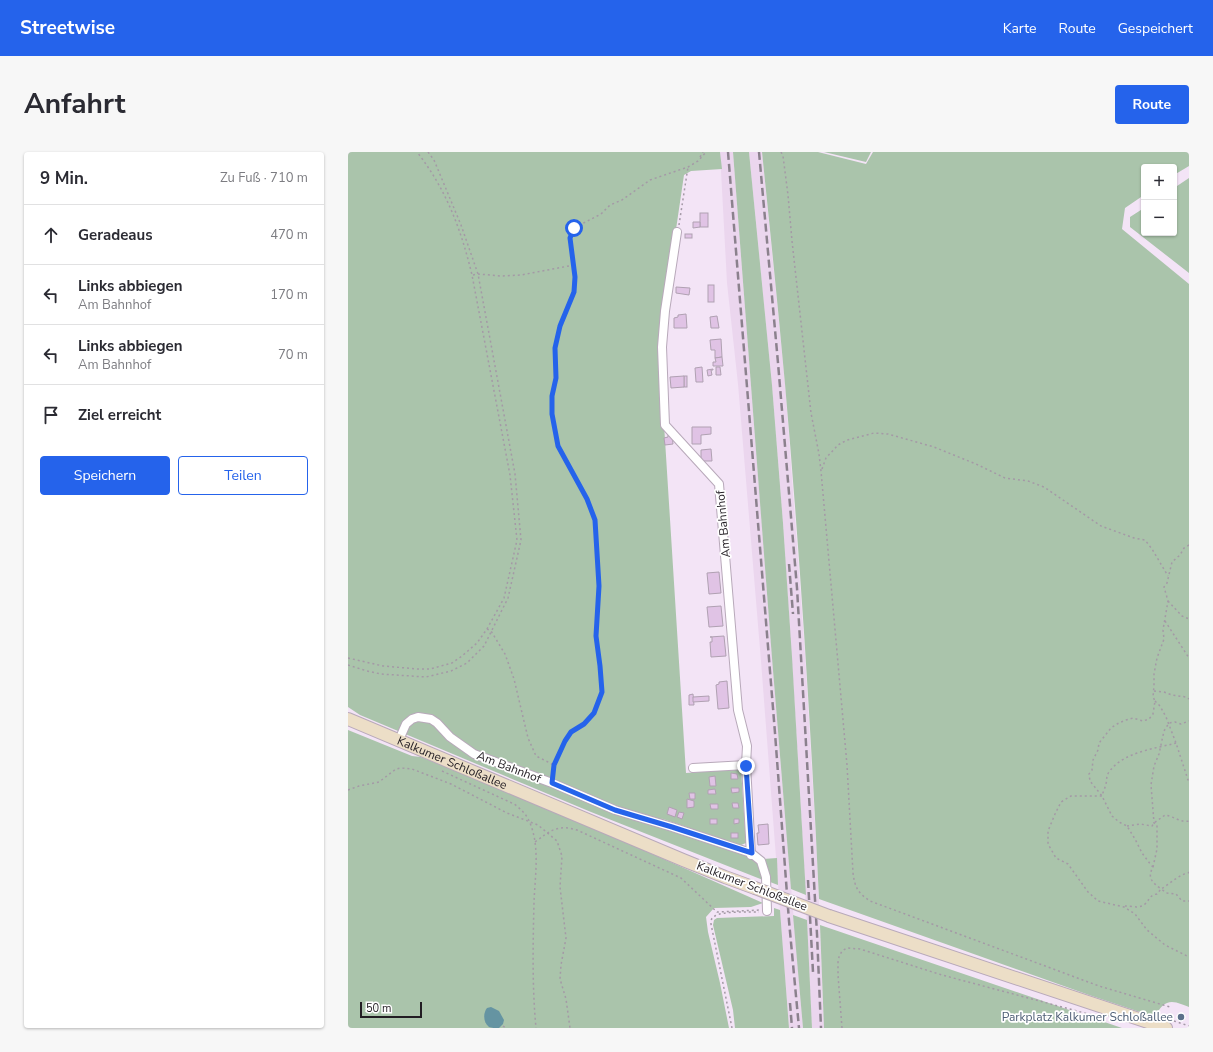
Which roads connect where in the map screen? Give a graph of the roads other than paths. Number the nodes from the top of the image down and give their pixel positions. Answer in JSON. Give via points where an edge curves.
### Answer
{"nodes":[{"id":1,"x":677,"y":232,"type":"road end"},
{"id":2,"x":348,"y":719,"type":"edge"},
{"id":3,"x":399,"y":740,"type":"junction"},
{"id":4,"x":746,"y":766,"type":"junction"},
{"id":5,"x":693,"y":768,"type":"dead end"},
{"id":6,"x":751,"y":854,"type":"junction"},
{"id":7,"x":766,"y":911,"type":"road end"},
{"id":8,"x":1166,"y":1028,"type":"edge"}],
"edges":[{"from":1,"to":4,"type":"street","name":"Am Bahnhof","via":[[662,347],[666,425],[719,484],[738,710],[747,746]]},
{"from":2,"to":3,"type":"main road","name":"Kalkumer Schloßallee"},
{"from":3,"to":6,"type":"street","name":"Am Bahnhof","via":[[406,724],[412,719],[431,719],[474,754],[615,810]]},
{"from":3,"to":8,"type":"main road","name":"Kalkumer Schloßallee","bridge":true,"via":[[725,877],[830,916]]},
{"from":4,"to":5,"type":"street"},
{"from":4,"to":6,"type":"street","name":"Am Bahnhof"},
{"from":6,"to":7,"type":"street","via":[[761,861],[766,877]]}]}
